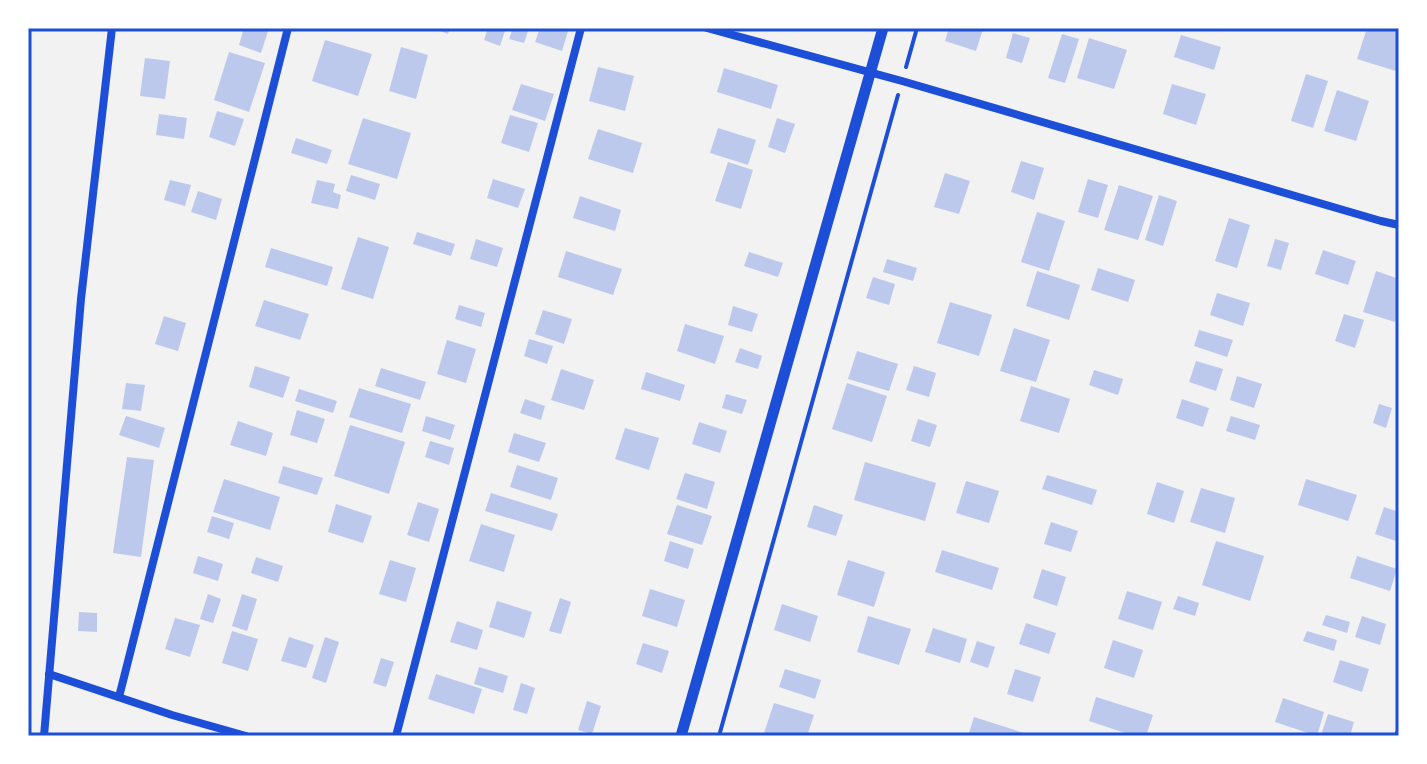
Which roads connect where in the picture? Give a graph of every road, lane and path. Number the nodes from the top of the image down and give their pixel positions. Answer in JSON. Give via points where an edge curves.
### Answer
{"nodes":[{"id":1,"x":112,"y":28,"type":"edge"},
{"id":2,"x":288,"y":28,"type":"edge"},
{"id":3,"x":581,"y":28,"type":"edge"},
{"id":4,"x":707,"y":28,"type":"edge"},
{"id":5,"x":883,"y":28,"type":"edge"},
{"id":6,"x":917,"y":28,"type":"edge"},
{"id":7,"x":871,"y":72,"type":"junction"},
{"id":8,"x":902,"y":81,"type":"junction"},
{"id":9,"x":1399,"y":225,"type":"edge"},
{"id":10,"x":49,"y":674,"type":"junction"},
{"id":11,"x":119,"y":697,"type":"junction"},
{"id":12,"x":44,"y":736,"type":"edge"},
{"id":13,"x":246,"y":736,"type":"edge"},
{"id":14,"x":396,"y":736,"type":"edge"},
{"id":15,"x":681,"y":736,"type":"edge"},
{"id":16,"x":719,"y":736,"type":"edge"}],
"edges":[{"from":1,"to":10,"type":"street","via":[[81,299]]},
{"from":2,"to":11,"type":"street"},
{"from":3,"to":14,"type":"street"},
{"from":4,"to":7,"type":"street"},
{"from":5,"to":7,"type":"street"},
{"from":6,"to":8,"type":"path"},
{"from":7,"to":8,"type":"street"},
{"from":7,"to":15,"type":"street"},
{"from":8,"to":9,"type":"street"},
{"from":8,"to":16,"type":"path"},
{"from":10,"to":11,"type":"street"},
{"from":10,"to":12,"type":"street"},
{"from":11,"to":13,"type":"street"}]}
